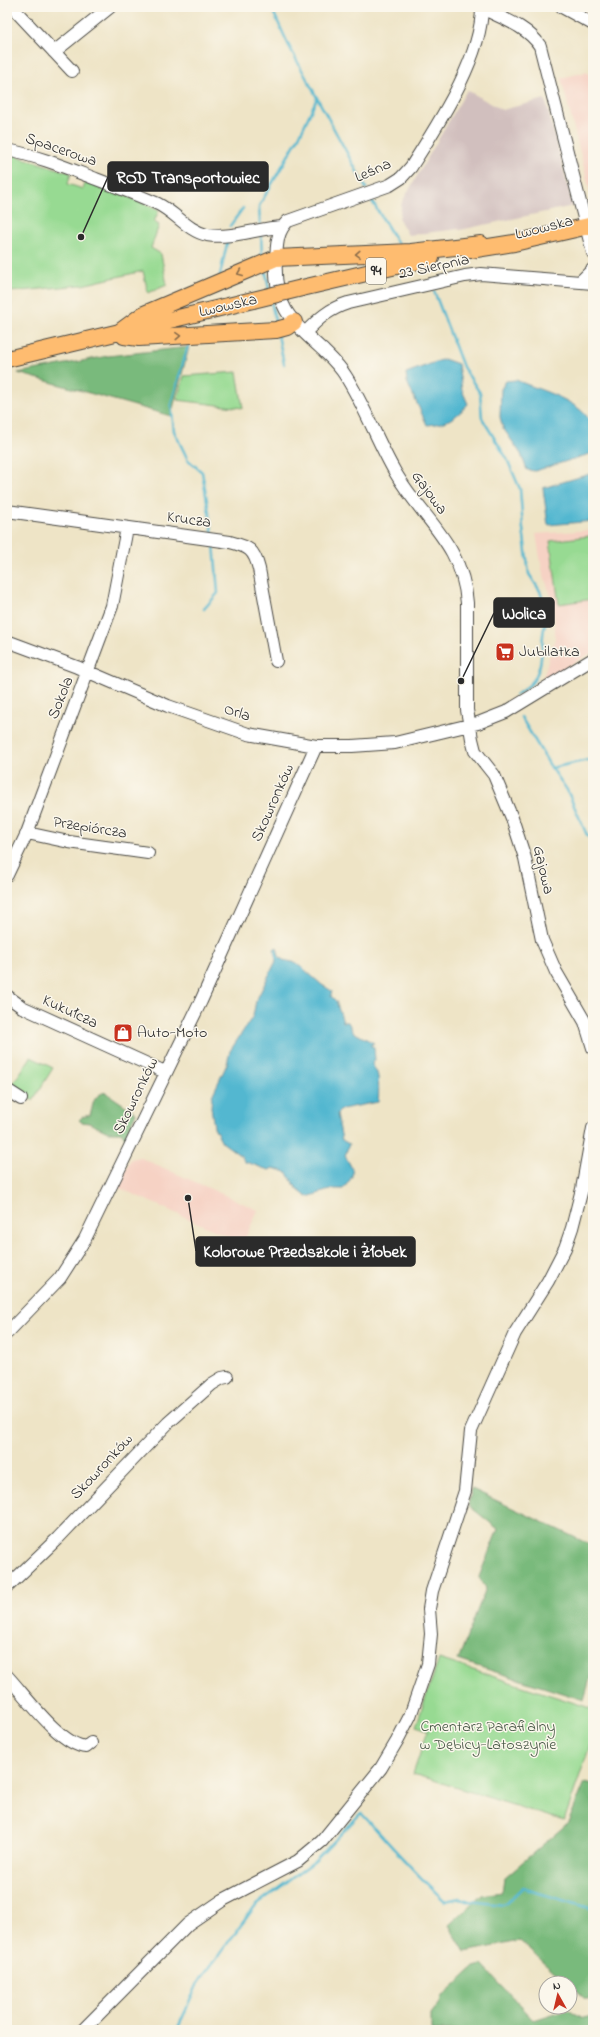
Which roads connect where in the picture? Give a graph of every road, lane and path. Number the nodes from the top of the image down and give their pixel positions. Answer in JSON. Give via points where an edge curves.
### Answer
{"nodes":[{"id":1,"x":12,"y":7,"type":"edge"},
{"id":2,"x":110,"y":7,"type":"edge"},
{"id":3,"x":562,"y":7,"type":"edge"},
{"id":4,"x":482,"y":8,"type":"edge"},
{"id":5,"x":7,"y":11,"type":"edge"},
{"id":6,"x":593,"y":24,"type":"edge"},
{"id":7,"x":54,"y":52,"type":"junction"},
{"id":8,"x":72,"y":71,"type":"dead end"},
{"id":9,"x":7,"y":150,"type":"edge"},
{"id":10,"x":589,"y":221,"type":"edge"},
{"id":11,"x":282,"y":227,"type":"junction"},
{"id":12,"x":481,"y":244,"type":"junction"},
{"id":13,"x":593,"y":253,"type":"edge"},
{"id":14,"x":449,"y":254,"type":"junction"},
{"id":15,"x":276,"y":258,"type":"junction"},
{"id":16,"x":593,"y":269,"type":"edge"},
{"id":17,"x":587,"y":282,"type":"edge"},
{"id":18,"x":299,"y":328,"type":"junction"},
{"id":19,"x":114,"y":333,"type":"junction"},
{"id":20,"x":7,"y":359,"type":"edge"},
{"id":21,"x":7,"y":511,"type":"edge"},
{"id":22,"x":127,"y":528,"type":"junction"},
{"id":23,"x":7,"y":641,"type":"edge"},
{"id":24,"x":593,"y":659,"type":"edge"},
{"id":25,"x":276,"y":661,"type":"dead end"},
{"id":26,"x":89,"y":672,"type":"junction"},
{"id":27,"x":468,"y":726,"type":"junction"},
{"id":28,"x":316,"y":746,"type":"junction"},
{"id":29,"x":27,"y":833,"type":"junction"},
{"id":30,"x":148,"y":854,"type":"dead end"},
{"id":31,"x":7,"y":875,"type":"edge"},
{"id":32,"x":7,"y":996,"type":"edge"},
{"id":33,"x":593,"y":1048,"type":"edge"},
{"id":34,"x":166,"y":1072,"type":"junction"},
{"id":35,"x":7,"y":1090,"type":"edge"},
{"id":36,"x":21,"y":1099,"type":"dead end"},
{"id":37,"x":593,"y":1128,"type":"edge"},
{"id":38,"x":7,"y":1333,"type":"edge"},
{"id":39,"x":227,"y":1377,"type":"dead end"},
{"id":40,"x":7,"y":1587,"type":"edge"},
{"id":41,"x":7,"y":1676,"type":"edge"},
{"id":42,"x":91,"y":1743,"type":"dead end"},
{"id":43,"x":83,"y":2030,"type":"edge"}],
"edges":[{"from":1,"to":5,"type":"street"},
{"from":1,"to":7,"type":"street"},
{"from":2,"to":7,"type":"street"},
{"from":3,"to":6,"type":"street"},
{"from":4,"to":10,"type":"street","name":"Leśna","via":[[532,35],[540,46]]},
{"from":4,"to":11,"type":"street","name":"Leśna","via":[[474,47],[461,83],[405,174],[390,185],[296,217]]},
{"from":7,"to":8,"type":"street"},
{"from":9,"to":11,"type":"street","name":"Spacerowa","via":[[41,158],[151,201],[174,213],[191,228],[206,234],[231,234]]},
{"from":10,"to":12,"type":"main road","name":"Lwowska","number":"94"},
{"from":10,"to":13,"type":"street","name":"Leśna"},
{"from":10,"to":14,"type":"main road","name":"Lwowska","number":"94","via":[[514,243]]},
{"from":11,"to":15,"type":"street","via":[[277,241]]},
{"from":12,"to":14,"type":"main road","name":"Lwowska","number":"94"},
{"from":12,"to":15,"type":"main road","one_way":true,"via":[[411,252]]},
{"from":14,"to":19,"type":"main road","name":"Lwowska","number":"94","bridge":true},
{"from":15,"to":18,"type":"street","name":"Gajowa","via":[[277,287],[283,307]]},
{"from":15,"to":19,"type":"main road","one_way":true,"via":[[144,314]]},
{"from":16,"to":17,"type":"street","name":"23 Sierpnia"},
{"from":17,"to":18,"type":"street","name":"23 Sierpnia","via":[[500,274],[465,276],[348,303],[333,308]]},
{"from":19,"to":18,"type":"main road","one_way":true,"via":[[139,338]]},
{"from":18,"to":27,"type":"street","name":"Gajowa","via":[[346,375],[394,472],[458,561],[468,603]]},
{"from":19,"to":20,"type":"main road","name":"Lwowska","number":"94"},
{"from":21,"to":22,"type":"street","name":"Krucza"},
{"from":22,"to":25,"type":"street","name":"Krucza","via":[[247,547],[256,556]]},
{"from":22,"to":26,"type":"street","name":"Sokola","via":[[112,606]]},
{"from":23,"to":26,"type":"street","name":"Orla"},
{"from":24,"to":27,"type":"street","via":[[516,706]]},
{"from":26,"to":28,"type":"street","name":"Orla","via":[[168,706],[248,734]]},
{"from":26,"to":29,"type":"street","name":"Sokola"},
{"from":27,"to":28,"type":"street","name":"Orla","via":[[395,742]]},
{"from":27,"to":33,"type":"street","name":"Gajowa","via":[[476,751],[494,775],[514,824],[525,858],[547,953],[585,1022]]},
{"from":28,"to":34,"type":"street","name":"Skowronków","via":[[201,1002]]},
{"from":29,"to":30,"type":"street","name":"Przepiórcza"},
{"from":29,"to":31,"type":"street","name":"Sokola"},
{"from":32,"to":34,"type":"street","name":"Kukułcza","via":[[22,1007]]},
{"from":34,"to":38,"type":"street","name":"Skowronków","via":[[85,1239],[60,1278]]},
{"from":35,"to":36,"type":"street"},
{"from":37,"to":43,"type":"street","via":[[582,1189],[565,1248],[548,1281],[515,1333],[471,1431],[465,1491],[431,1597],[428,1664],[410,1716],[397,1741],[377,1773],[322,1841],[290,1866],[223,1900],[194,1920]]},
{"from":39,"to":40,"type":"street","name":"Skowronków","via":[[212,1384],[168,1423],[58,1538]]},
{"from":41,"to":42,"type":"street","via":[[58,1732],[79,1746]]}]}
